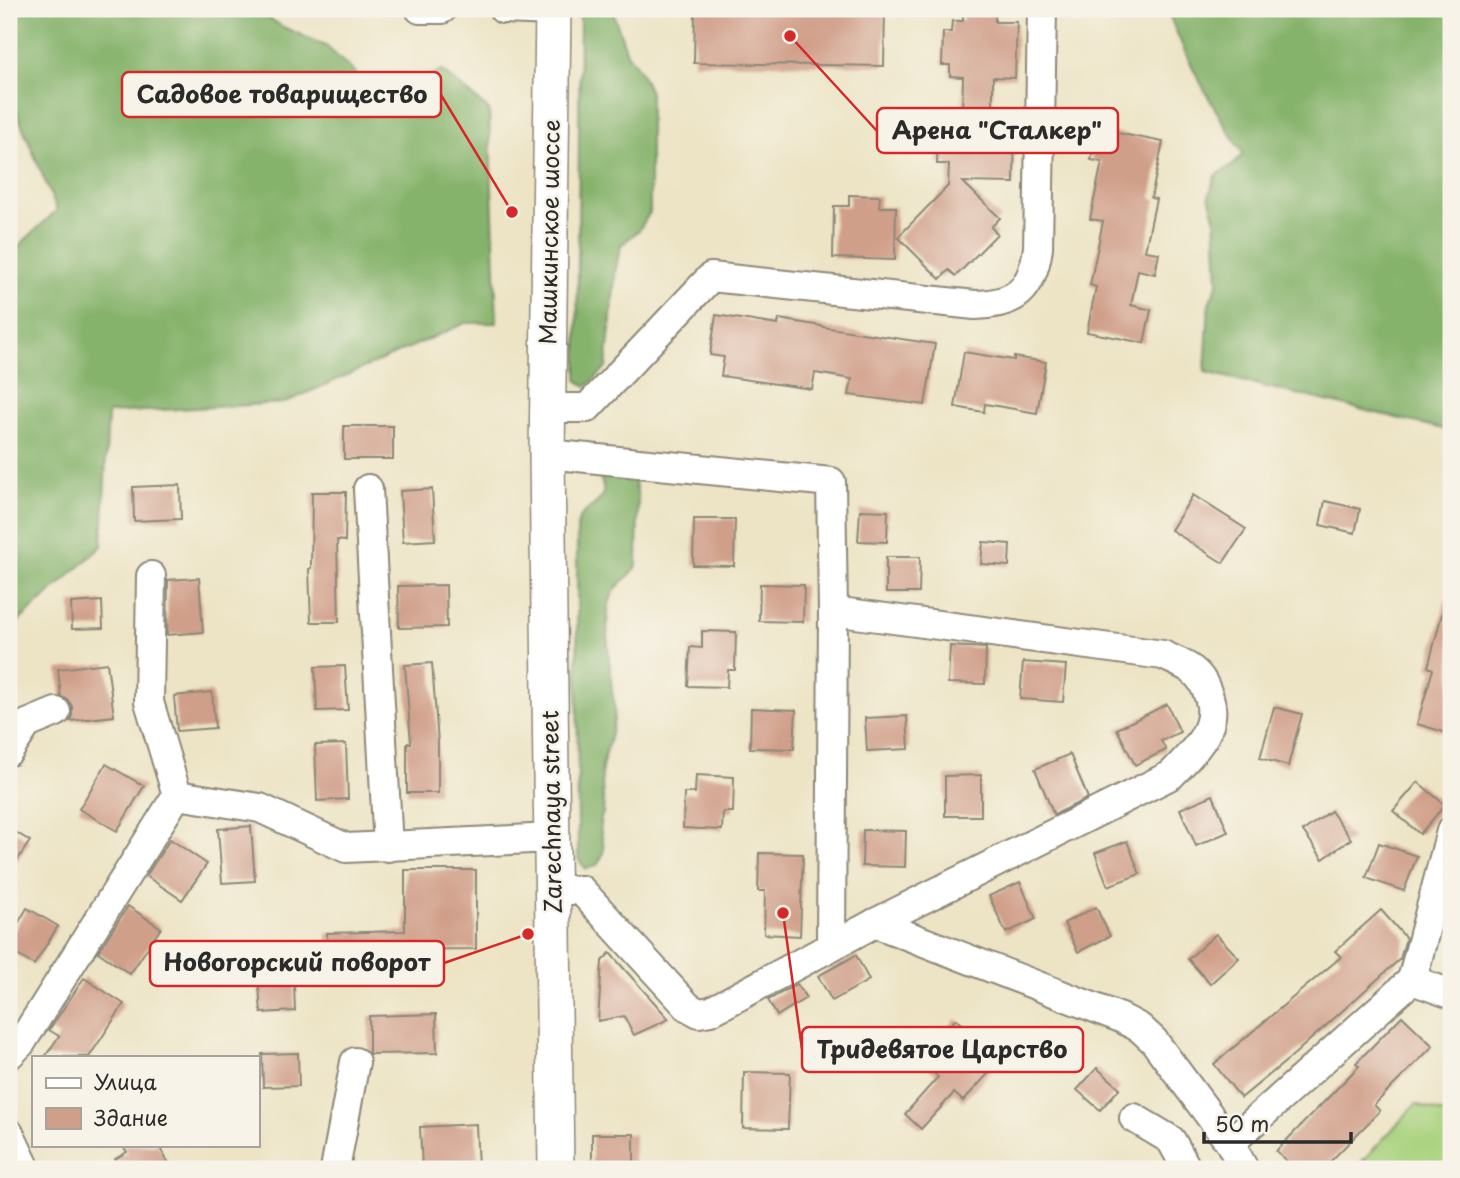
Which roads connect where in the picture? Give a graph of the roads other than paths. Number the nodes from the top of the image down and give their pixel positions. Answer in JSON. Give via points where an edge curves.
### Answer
{"nodes":[{"id":1,"x":420,"y":9,"type":"edge"},
{"id":2,"x":442,"y":9,"type":"edge"},
{"id":3,"x":503,"y":9,"type":"edge"},
{"id":4,"x":1042,"y":9,"type":"edge"},
{"id":5,"x":553,"y":10,"type":"edge"},
{"id":6,"x":548,"y":408,"type":"junction"},
{"id":7,"x":547,"y":454,"type":"junction"},
{"id":8,"x":368,"y":489,"type":"dead end"},
{"id":9,"x":151,"y":576,"type":"dead end"},
{"id":10,"x":833,"y":611,"type":"junction"},
{"id":11,"x":56,"y":712,"type":"dead end"},
{"id":12,"x":9,"y":751,"type":"edge"},
{"id":13,"x":177,"y":795,"type":"junction"},
{"id":14,"x":1451,"y":831,"type":"edge"},
{"id":15,"x":552,"y":838,"type":"junction"},
{"id":16,"x":388,"y":847,"type":"junction"},
{"id":17,"x":553,"y":890,"type":"junction"},
{"id":18,"x":875,"y":923,"type":"junction"},
{"id":19,"x":831,"y":946,"type":"junction"},
{"id":20,"x":1412,"y":980,"type":"junction"},
{"id":21,"x":1451,"y":994,"type":"edge"},
{"id":22,"x":9,"y":1055,"type":"edge"},
{"id":23,"x":355,"y":1062,"type":"dead end"},
{"id":24,"x":1134,"y":1118,"type":"dead end"},
{"id":25,"x":9,"y":1133,"type":"edge"},
{"id":26,"x":1230,"y":1143,"type":"junction"},
{"id":27,"x":26,"y":1169,"type":"edge"},
{"id":28,"x":335,"y":1169,"type":"edge"},
{"id":29,"x":556,"y":1169,"type":"edge"},
{"id":30,"x":1187,"y":1169,"type":"edge"},
{"id":31,"x":1244,"y":1169,"type":"edge"}],
"edges":[{"from":1,"to":2,"type":"street"},
{"from":3,"to":5,"type":"street"},
{"from":4,"to":6,"type":"street","via":[[1038,248],[1035,268],[1011,301],[975,305],[710,277],[587,408]]},
{"from":5,"to":6,"type":"main road","name":"Машкинское шоссе"},
{"from":6,"to":7,"type":"main road","name":"Машкинское шоссе"},
{"from":7,"to":10,"type":"street","via":[[831,482]]},
{"from":7,"to":15,"type":"main road","name":"Zarechnaya street"},
{"from":8,"to":16,"type":"street"},
{"from":9,"to":13,"type":"street","via":[[149,702]]},
{"from":10,"to":18,"type":"street","via":[[1163,655],[1203,680],[1212,707],[1210,723],[1197,748],[1171,775]]},
{"from":10,"to":19,"type":"street"},
{"from":11,"to":12,"type":"street","via":[[27,724]]},
{"from":13,"to":16,"type":"street","via":[[260,808],[346,848]]},
{"from":13,"to":22,"type":"street","via":[[21,1043]]},
{"from":14,"to":20,"type":"street"},
{"from":15,"to":16,"type":"street"},
{"from":15,"to":17,"type":"main road","name":"Zarechnaya street"},
{"from":17,"to":19,"type":"street","via":[[580,890],[688,1007],[699,1013],[711,1011]]},
{"from":17,"to":29,"type":"main road","name":"Zarechnaya street"},
{"from":18,"to":19,"type":"street"},
{"from":18,"to":26,"type":"street","via":[[1140,1028]]},
{"from":20,"to":21,"type":"street"},
{"from":20,"to":26,"type":"street"},
{"from":23,"to":28,"type":"street"},
{"from":24,"to":30,"type":"street","via":[[1171,1140]]},
{"from":25,"to":27,"type":"street"},
{"from":26,"to":31,"type":"street"}]}
